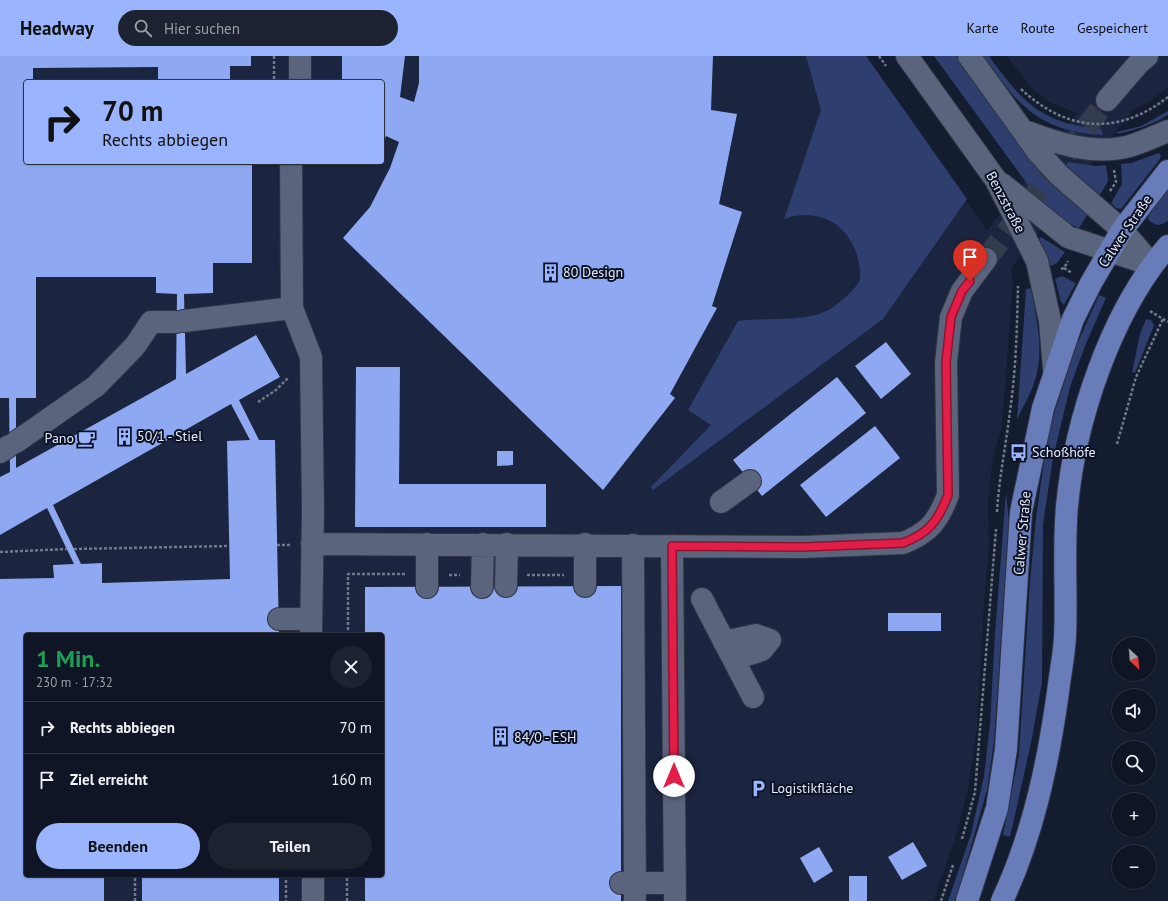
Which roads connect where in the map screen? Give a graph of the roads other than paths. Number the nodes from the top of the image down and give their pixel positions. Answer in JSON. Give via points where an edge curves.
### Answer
{"nodes":[{"id":1,"x":285,"y":56,"type":"edge"},
{"id":2,"x":300,"y":56,"type":"edge"},
{"id":3,"x":907,"y":56,"type":"edge"},
{"id":4,"x":969,"y":56,"type":"edge"},
{"id":5,"x":1147,"y":56,"type":"edge"},
{"id":6,"x":285,"y":80,"type":"edge"},
{"id":7,"x":300,"y":80,"type":"edge"},
{"id":8,"x":1107,"y":100,"type":"tunnel mouth"},
{"id":9,"x":1022,"y":130,"type":"junction"},
{"id":10,"x":1168,"y":131,"type":"edge"},
{"id":11,"x":291,"y":164,"type":"edge"},
{"id":12,"x":1168,"y":170,"type":"edge"},
{"id":13,"x":996,"y":180,"type":"junction"},
{"id":14,"x":1122,"y":230,"type":"junction"},
{"id":15,"x":1168,"y":246,"type":"edge"},
{"id":16,"x":1109,"y":252,"type":"junction"},
{"id":17,"x":986,"y":259,"type":"tunnel mouth"},
{"id":18,"x":1152,"y":265,"type":"junction"},
{"id":19,"x":292,"y":308,"type":"junction"},
{"id":20,"x":1054,"y":369,"type":"junction"},
{"id":21,"x":8,"y":447,"type":"edge"},
{"id":22,"x":750,"y":481,"type":"dead end"},
{"id":23,"x":721,"y":502,"type":"dead end"},
{"id":24,"x":312,"y":544,"type":"junction"},
{"id":25,"x":427,"y":544,"type":"junction"},
{"id":26,"x":483,"y":544,"type":"junction"},
{"id":27,"x":507,"y":544,"type":"junction"},
{"id":28,"x":585,"y":544,"type":"junction"},
{"id":29,"x":632,"y":545,"type":"junction"},
{"id":30,"x":672,"y":546,"type":"junction"},
{"id":31,"x":506,"y":586,"type":"dead end"},
{"id":32,"x":585,"y":586,"type":"dead end"},
{"id":33,"x":427,"y":587,"type":"dead end"},
{"id":34,"x":482,"y":587,"type":"dead end"},
{"id":35,"x":702,"y":599,"type":"dead end"},
{"id":36,"x":279,"y":619,"type":"dead end"},
{"id":37,"x":311,"y":627,"type":"edge"},
{"id":38,"x":753,"y":697,"type":"dead end"},
{"id":39,"x":313,"y":877,"type":"edge"},
{"id":40,"x":630,"y":892,"type":"edge"},
{"id":41,"x":675,"y":892,"type":"edge"},
{"id":42,"x":314,"y":901,"type":"edge"},
{"id":43,"x":968,"y":901,"type":"edge"},
{"id":44,"x":1002,"y":901,"type":"edge"}],
"edges":[{"from":1,"to":6,"type":"street"},
{"from":2,"to":7,"type":"street"},
{"from":3,"to":13,"type":"street","name":"Benzstraße"},
{"from":4,"to":9,"type":"street"},
{"from":5,"to":8,"type":"street"},
{"from":9,"to":10,"type":"street","via":[[1079,148],[1111,149],[1130,146]]},
{"from":9,"to":14,"type":"street","via":[[1059,175]]},
{"from":11,"to":19,"type":"street"},
{"from":12,"to":14,"type":"main road","name":"Calwer Straße"},
{"from":13,"to":16,"type":"street","via":[[1068,237]]},
{"from":13,"to":20,"type":"street","name":"Benzstraße","via":[[1040,271],[1050,321]]},
{"from":14,"to":16,"type":"main road","name":"Calwer Straße"},
{"from":14,"to":18,"type":"street"},
{"from":15,"to":18,"type":"main road"},
{"from":16,"to":18,"type":"street"},
{"from":16,"to":20,"type":"main road","name":"Calwer Straße","via":[[1072,319]]},
{"from":17,"to":30,"type":"street","via":[[962,291],[951,317],[946,362],[948,495],[942,511],[928,530],[917,538],[903,543],[803,547]]},
{"from":18,"to":44,"type":"main road","via":[[1123,315],[1102,364],[1081,429],[1067,506],[1065,638],[1053,728],[1029,832]]},
{"from":19,"to":21,"type":"street","via":[[180,322],[151,322],[135,346],[96,386]]},
{"from":19,"to":24,"type":"street","via":[[311,357]]},
{"from":20,"to":43,"type":"main road","name":"Calwer Straße","via":[[1021,512],[1006,749],[997,808]]},
{"from":22,"to":23,"type":"street"},
{"from":24,"to":25,"type":"street"},
{"from":24,"to":37,"type":"street"},
{"from":25,"to":26,"type":"street"},
{"from":25,"to":33,"type":"street"},
{"from":26,"to":27,"type":"street"},
{"from":26,"to":34,"type":"street"},
{"from":27,"to":28,"type":"street"},
{"from":27,"to":31,"type":"street"},
{"from":28,"to":29,"type":"street"},
{"from":28,"to":32,"type":"street"},
{"from":29,"to":30,"type":"street"},
{"from":29,"to":40,"type":"street"},
{"from":30,"to":41,"type":"street"},
{"from":35,"to":38,"type":"street"},
{"from":36,"to":37,"type":"street"},
{"from":39,"to":42,"type":"street"},
{"from":40,"to":41,"type":"street"}]}
